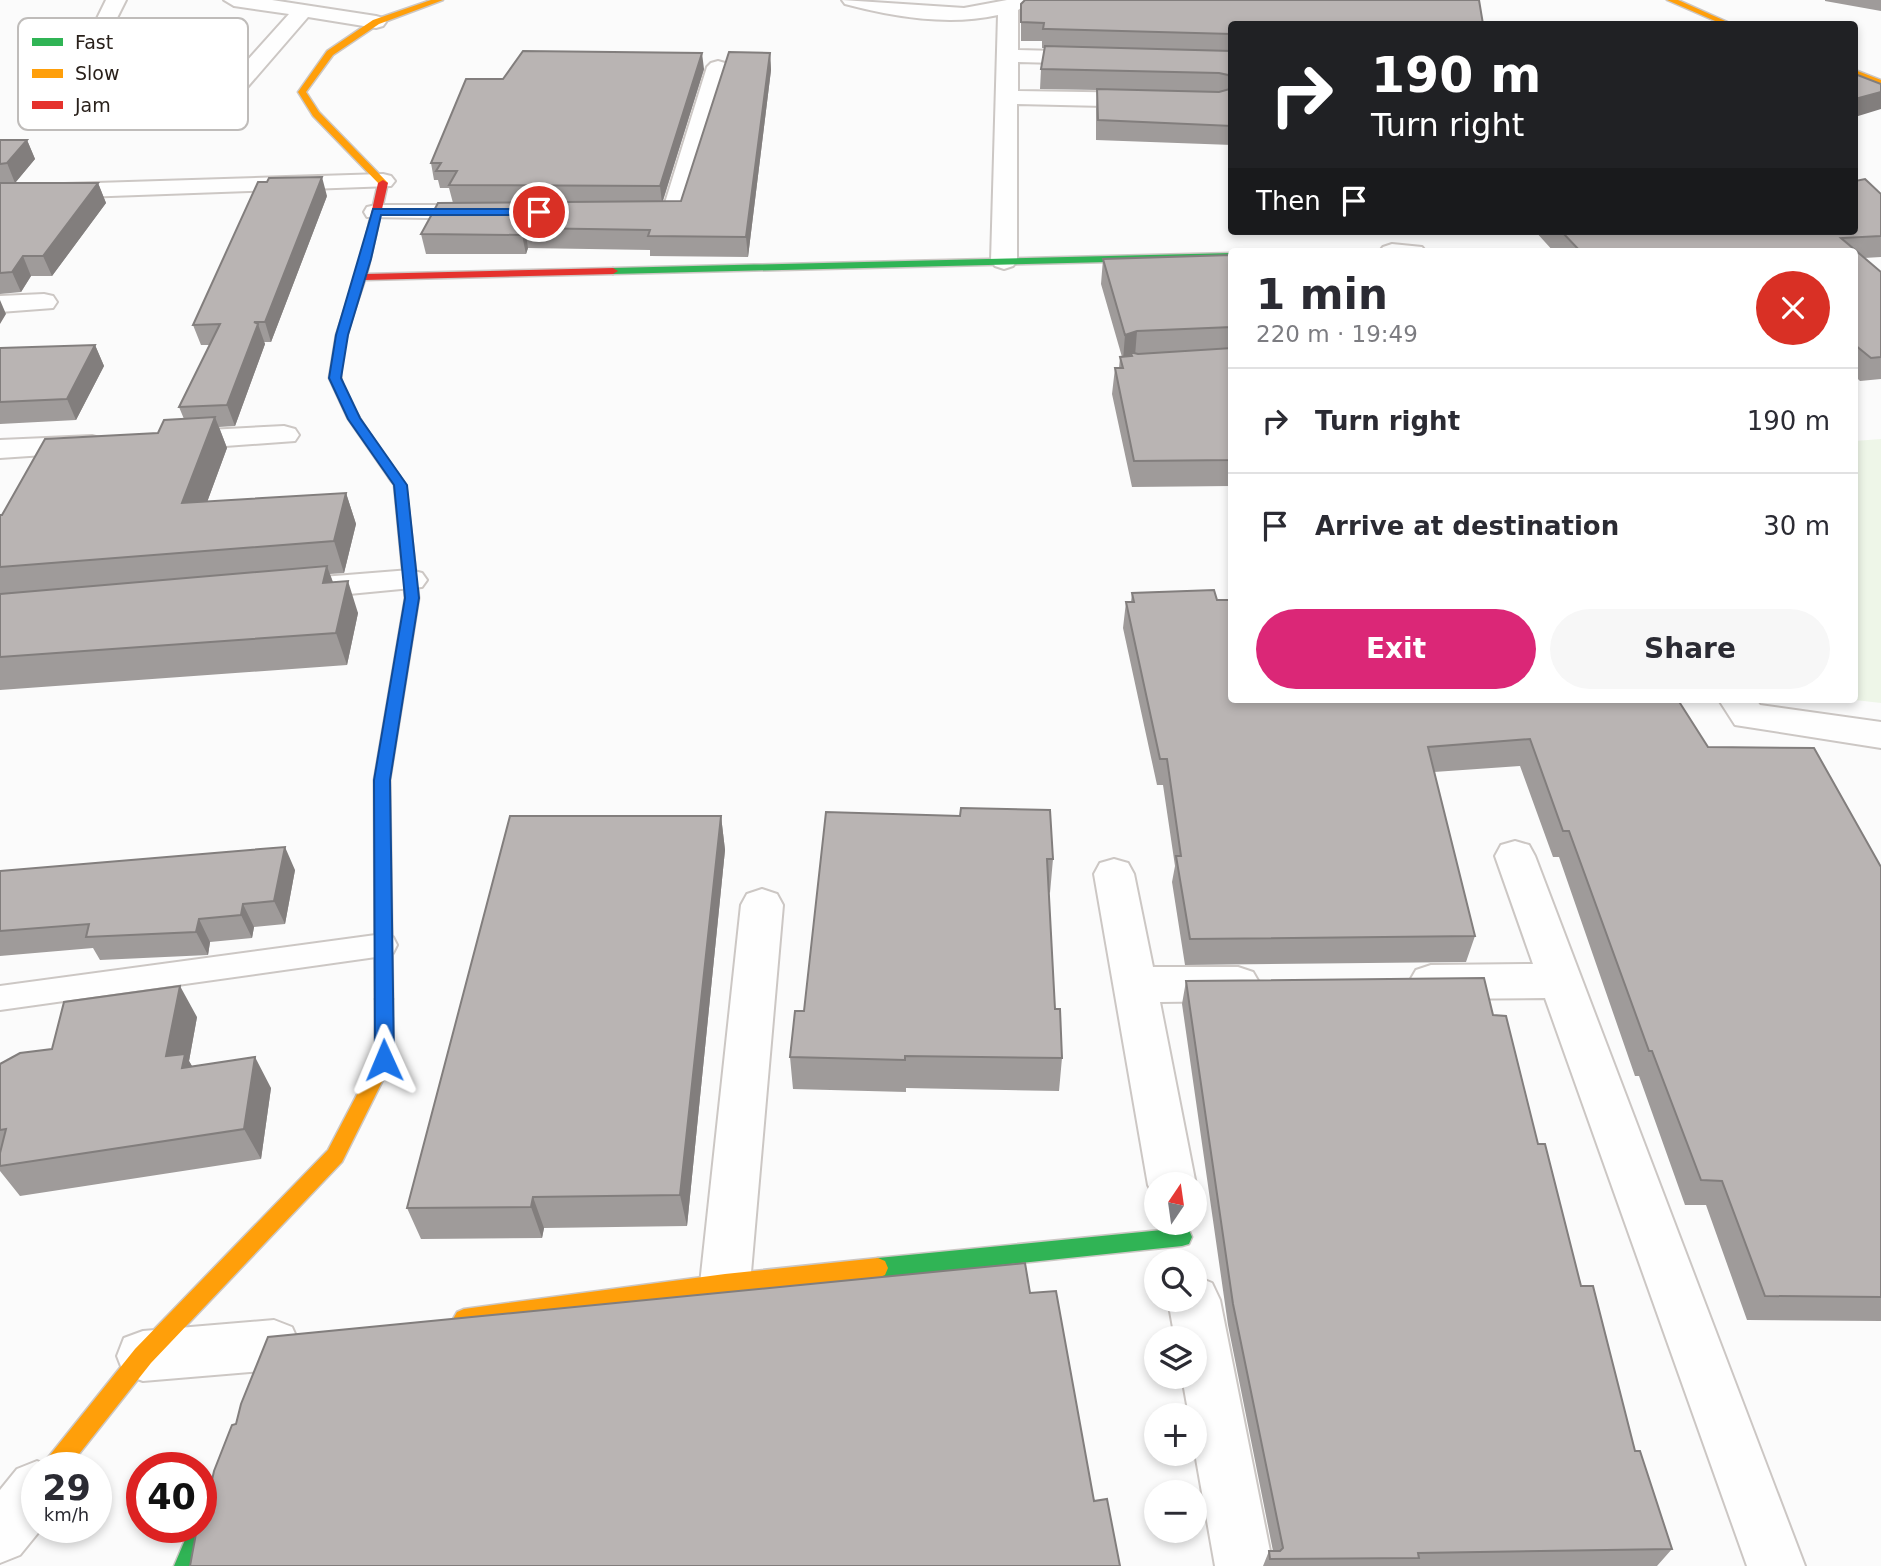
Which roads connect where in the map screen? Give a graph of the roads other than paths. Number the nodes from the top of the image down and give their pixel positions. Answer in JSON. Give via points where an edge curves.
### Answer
{"nodes":[{"id":1,"x":116,"y":0,"type":"edge"},
{"id":2,"x":234,"y":0,"type":"edge"},
{"id":3,"x":439,"y":0,"type":"edge"},
{"id":4,"x":852,"y":0,"type":"edge"},
{"id":5,"x":1671,"y":0,"type":"edge"},
{"id":6,"x":1016,"y":4,"type":"edge"},
{"id":7,"x":351,"y":9,"type":"edge"},
{"id":8,"x":303,"y":11,"type":"junction"},
{"id":9,"x":107,"y":18,"type":"edge"},
{"id":10,"x":1721,"y":21,"type":"edge"},
{"id":11,"x":376,"y":22,"type":"junction"},
{"id":12,"x":1007,"y":55,"type":"junction"},
{"id":13,"x":1113,"y":58,"type":"edge"},
{"id":14,"x":718,"y":67,"type":"dead end"},
{"id":15,"x":248,"y":73,"type":"edge"},
{"id":16,"x":1858,"y":74,"type":"edge"},
{"id":17,"x":1881,"y":83,"type":"edge"},
{"id":18,"x":1006,"y":97,"type":"junction"},
{"id":19,"x":1165,"y":101,"type":"edge"},
{"id":20,"x":383,"y":181,"type":"junction"},
{"id":21,"x":0,"y":193,"type":"edge"},
{"id":22,"x":376,"y":212,"type":"junction"},
{"id":23,"x":512,"y":212,"type":"edge"},
{"id":24,"x":606,"y":212,"type":"edge"},
{"id":25,"x":1228,"y":256,"type":"edge"},
{"id":26,"x":1004,"y":261,"type":"junction"},
{"id":27,"x":360,"y":277,"type":"junction"},
{"id":28,"x":44,"y":302,"type":"dead end"},
{"id":29,"x":0,"y":304,"type":"edge"},
{"id":30,"x":284,"y":435,"type":"dead end"},
{"id":31,"x":0,"y":449,"type":"edge"},
{"id":32,"x":410,"y":580,"type":"junction"},
{"id":33,"x":260,"y":593,"type":"edge"},
{"id":34,"x":1739,"y":703,"type":"edge"},
{"id":35,"x":1881,"y":735,"type":"edge"},
{"id":36,"x":1515,"y":856,"type":"dead end"},
{"id":37,"x":1114,"y":874,"type":"dead end"},
{"id":38,"x":762,"y":905,"type":"dead end"},
{"id":39,"x":383,"y":945,"type":"junction"},
{"id":40,"x":1562,"y":981,"type":"junction"},
{"id":41,"x":1398,"y":982,"type":"edge"},
{"id":42,"x":1274,"y":984,"type":"edge"},
{"id":43,"x":1134,"y":985,"type":"junction"},
{"id":44,"x":0,"y":998,"type":"edge"},
{"id":45,"x":1170,"y":1172,"type":"edge"},
{"id":46,"x":1182,"y":1241,"type":"edge"},
{"id":47,"x":725,"y":1284,"type":"junction"},
{"id":48,"x":1196,"y":1312,"type":"edge"},
{"id":49,"x":451,"y":1321,"type":"edge"},
{"id":50,"x":277,"y":1349,"type":"edge"},
{"id":51,"x":144,"y":1356,"type":"junction"},
{"id":52,"x":67,"y":1452,"type":"edge"},
{"id":53,"x":220,"y":1482,"type":"edge"},
{"id":54,"x":21,"y":1509,"type":"edge"},
{"id":55,"x":0,"y":1535,"type":"edge"},
{"id":56,"x":186,"y":1566,"type":"edge"},
{"id":57,"x":1244,"y":1566,"type":"edge"},
{"id":58,"x":1776,"y":1566,"type":"edge"}],
"edges":[{"from":1,"to":9,"type":"street"},
{"from":2,"to":8,"type":"street"},
{"from":3,"to":11,"type":"street"},
{"from":4,"to":6,"type":"street","via":[[908,12],[947,13]]},
{"from":5,"to":10,"type":"street"},
{"from":6,"to":12,"type":"street"},
{"from":7,"to":8,"type":"street"},
{"from":7,"to":11,"type":"street"},
{"from":8,"to":15,"type":"street"},
{"from":11,"to":20,"type":"street","via":[[330,54],[302,92],[316,114]]},
{"from":12,"to":13,"type":"street"},
{"from":12,"to":18,"type":"street"},
{"from":14,"to":24,"type":"street","via":[[674,213]]},
{"from":16,"to":17,"type":"street"},
{"from":18,"to":19,"type":"street"},
{"from":18,"to":26,"type":"street"},
{"from":20,"to":21,"type":"street"},
{"from":20,"to":22,"type":"street"},
{"from":22,"to":23,"type":"street"},
{"from":22,"to":27,"type":"street"},
{"from":25,"to":26,"type":"street"},
{"from":26,"to":27,"type":"street"},
{"from":27,"to":32,"type":"street","via":[[342,335],[335,378],[354,419],[400,485]]},
{"from":28,"to":29,"type":"street"},
{"from":30,"to":31,"type":"street"},
{"from":32,"to":33,"type":"street"},
{"from":32,"to":39,"type":"street","via":[[412,598],[382,780]]},
{"from":34,"to":35,"type":"street","via":[[1748,716]]},
{"from":36,"to":40,"type":"street"},
{"from":37,"to":43,"type":"street"},
{"from":38,"to":47,"type":"street"},
{"from":39,"to":44,"type":"lane"},
{"from":39,"to":51,"type":"street","via":[[384,1060],[335,1156]]},
{"from":40,"to":41,"type":"street"},
{"from":40,"to":58,"type":"street"},
{"from":42,"to":43,"type":"street"},
{"from":43,"to":45,"type":"street"},
{"from":46,"to":47,"type":"street"},
{"from":47,"to":49,"type":"street"},
{"from":48,"to":57,"type":"street"},
{"from":50,"to":51,"type":"street"},
{"from":51,"to":52,"type":"street"},
{"from":53,"to":56,"type":"street"},
{"from":54,"to":55,"type":"street"}]}
